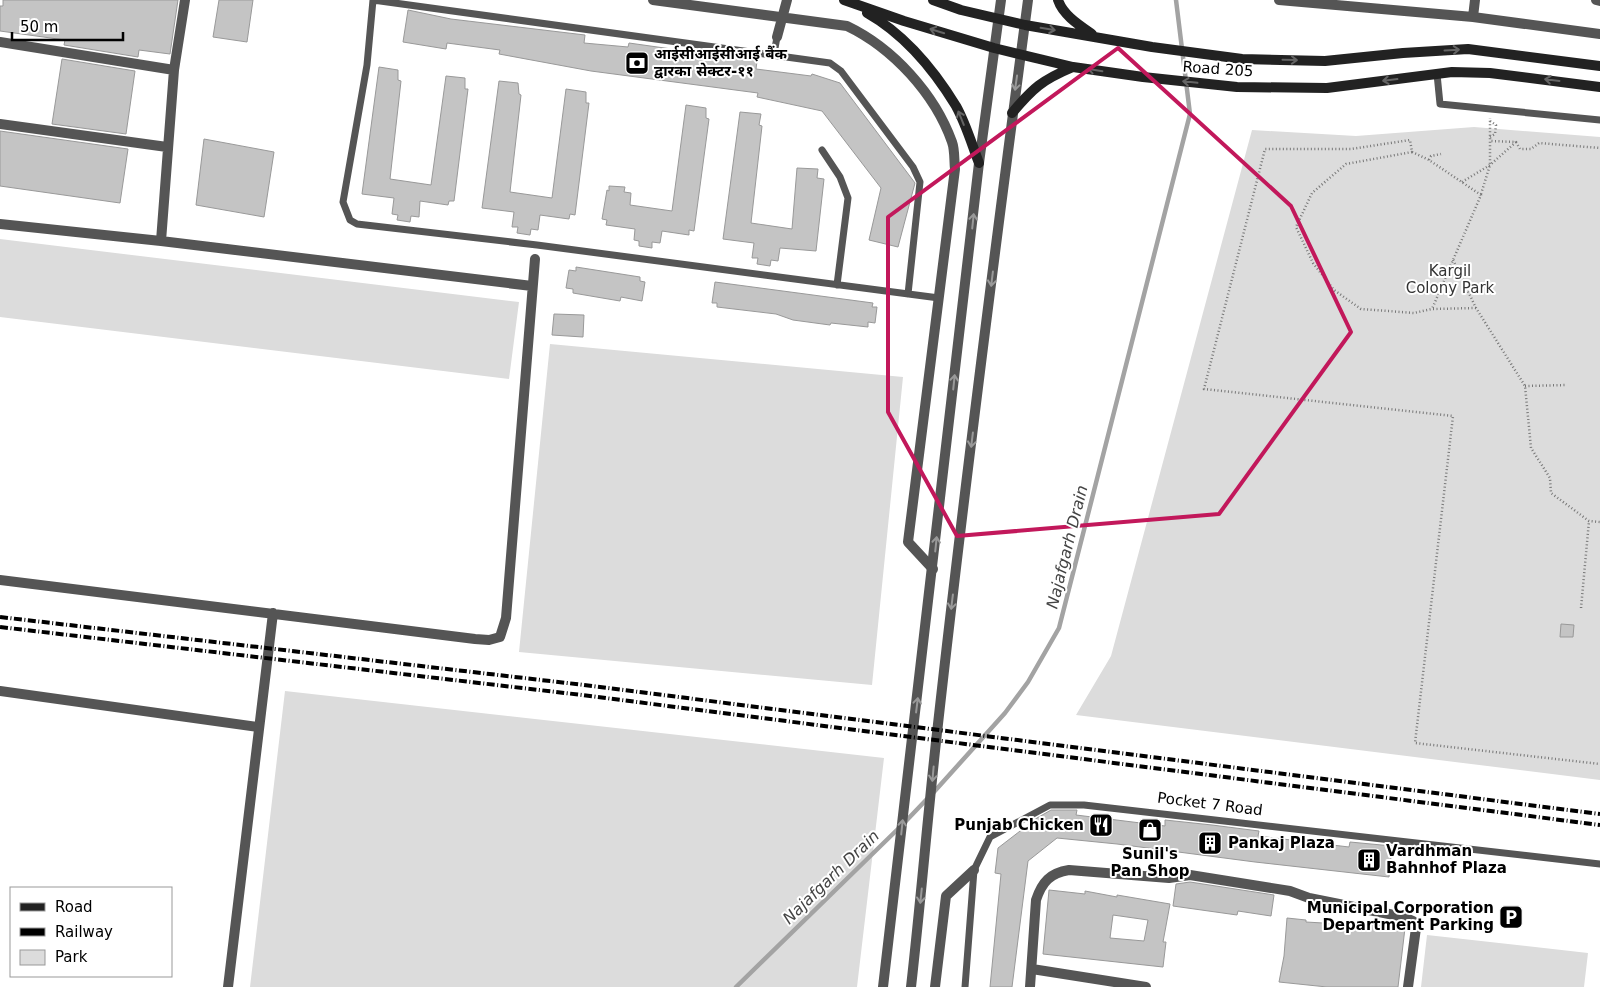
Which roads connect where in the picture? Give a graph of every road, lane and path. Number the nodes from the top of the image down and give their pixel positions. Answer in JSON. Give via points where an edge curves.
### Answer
{"nodes":[{"id":1,"x":185,"y":0,"type":"edge"},
{"id":2,"x":372,"y":0,"type":"edge"},
{"id":3,"x":652,"y":0,"type":"edge"},
{"id":4,"x":787,"y":0,"type":"edge"},
{"id":5,"x":844,"y":0,"type":"edge"},
{"id":6,"x":933,"y":0,"type":"edge"},
{"id":7,"x":1001,"y":0,"type":"edge"},
{"id":8,"x":1028,"y":0,"type":"edge"},
{"id":9,"x":1058,"y":0,"type":"edge"},
{"id":10,"x":1279,"y":0,"type":"edge"},
{"id":11,"x":1475,"y":0,"type":"edge"},
{"id":12,"x":1596,"y":0,"type":"edge"},
{"id":13,"x":1600,"y":0,"type":"edge"},
{"id":14,"x":782,"y":16,"type":"junction"},
{"id":15,"x":1473,"y":17,"type":"junction"},
{"id":16,"x":999,"y":20,"type":"junction"},
{"id":17,"x":1025,"y":26,"type":"junction"},
{"id":18,"x":1600,"y":34,"type":"edge"},
{"id":19,"x":1095,"y":36,"type":"junction"},
{"id":20,"x":777,"y":37,"type":"joint"},
{"id":21,"x":0,"y":42,"type":"edge"},
{"id":22,"x":994,"y":48,"type":"junction"},
{"id":23,"x":774,"y":54,"type":"junction"},
{"id":24,"x":1021,"y":54,"type":"junction"},
{"id":25,"x":1600,"y":66,"type":"edge"},
{"id":26,"x":1073,"y":67,"type":"junction"},
{"id":27,"x":174,"y":70,"type":"junction"},
{"id":28,"x":1436,"y":74,"type":"junction"},
{"id":29,"x":1600,"y":87,"type":"edge"},
{"id":30,"x":1490,"y":109,"type":"junction"},
{"id":31,"x":1012,"y":113,"type":"junction"},
{"id":32,"x":1600,"y":120,"type":"edge"},
{"id":33,"x":1490,"y":121,"type":"junction"},
{"id":34,"x":0,"y":124,"type":"edge"},
{"id":35,"x":1490,"y":139,"type":"junction"},
{"id":36,"x":1516,"y":142,"type":"junction"},
{"id":37,"x":167,"y":147,"type":"junction"},
{"id":38,"x":1600,"y":148,"type":"edge"},
{"id":39,"x":822,"y":150,"type":"dead end"},
{"id":40,"x":1412,"y":152,"type":"junction"},
{"id":41,"x":1441,"y":154,"type":"dead end"},
{"id":42,"x":1429,"y":160,"type":"junction"},
{"id":43,"x":979,"y":163,"type":"junction"},
{"id":44,"x":1490,"y":165,"type":"junction"},
{"id":45,"x":1462,"y":182,"type":"junction"},
{"id":46,"x":1481,"y":195,"type":"junction"},
{"id":47,"x":0,"y":224,"type":"edge"},
{"id":48,"x":161,"y":241,"type":"junction"},
{"id":49,"x":537,"y":245,"type":"junction"},
{"id":50,"x":535,"y":259,"type":"joint"},
{"id":51,"x":1452,"y":260,"type":"junction"},
{"id":52,"x":837,"y":284,"type":"junction"},
{"id":53,"x":532,"y":286,"type":"junction"},
{"id":54,"x":908,"y":294,"type":"junction"},
{"id":55,"x":939,"y":298,"type":"junction"},
{"id":56,"x":1476,"y":308,"type":"junction"},
{"id":57,"x":1432,"y":309,"type":"junction"},
{"id":58,"x":1567,"y":385,"type":"dead end"},
{"id":59,"x":1525,"y":386,"type":"junction"},
{"id":60,"x":1589,"y":522,"type":"junction"},
{"id":61,"x":1600,"y":522,"type":"edge"},
{"id":62,"x":933,"y":569,"type":"junction"},
{"id":63,"x":0,"y":580,"type":"edge"},
{"id":64,"x":1581,"y":608,"type":"dead end"},
{"id":65,"x":273,"y":613,"type":"junction"},
{"id":66,"x":0,"y":691,"type":"edge"},
{"id":67,"x":258,"y":727,"type":"junction"},
{"id":68,"x":1600,"y":764,"type":"edge"},
{"id":69,"x":1600,"y":864,"type":"edge"},
{"id":70,"x":974,"y":870,"type":"junction"},
{"id":71,"x":1032,"y":969,"type":"junction"},
{"id":72,"x":933,"y":985,"type":"edge"},
{"id":73,"x":228,"y":987,"type":"edge"},
{"id":74,"x":883,"y":987,"type":"edge"},
{"id":75,"x":911,"y":987,"type":"edge"},
{"id":76,"x":965,"y":987,"type":"edge"},
{"id":77,"x":1030,"y":987,"type":"edge"},
{"id":78,"x":1146,"y":987,"type":"edge"},
{"id":79,"x":1408,"y":987,"type":"edge"}],
"edges":[{"from":1,"to":27,"type":"street"},
{"from":2,"to":23,"type":"lane"},
{"from":2,"to":49,"type":"lane","via":[[367,65],[343,202],[350,220],[357,224]]},
{"from":3,"to":14,"type":"street"},
{"from":4,"to":14,"type":"street"},
{"from":22,"to":5,"type":"main road","name":"Road 205","one_way":true},
{"from":43,"to":5,"type":"main road","one_way":true,"via":[[956,107],[921,58],[887,24]]},
{"from":6,"to":16,"type":"main road","name":"Road 205"},
{"from":7,"to":16,"type":"street"},
{"from":8,"to":17,"type":"street"},
{"from":9,"to":19,"type":"main road","via":[[1060,7],[1075,22]]},
{"from":10,"to":15,"type":"street"},
{"from":11,"to":15,"type":"street"},
{"from":12,"to":13,"type":"street"},
{"from":14,"to":20,"type":"street"},
{"from":14,"to":55,"type":"street","via":[[848,26],[869,36],[900,63],[938,110],[953,144],[955,169]]},
{"from":15,"to":18,"type":"street"},
{"from":16,"to":17,"type":"main road","name":"Road 205"},
{"from":16,"to":22,"type":"street"},
{"from":17,"to":19,"type":"main road","name":"Road 205","one_way":true},
{"from":17,"to":24,"type":"street"},
{"from":19,"to":25,"type":"main road","name":"Road 205","one_way":true,"via":[[1242,59],[1325,61],[1468,50]]},
{"from":20,"to":23,"type":"lane"},
{"from":21,"to":27,"type":"street"},
{"from":22,"to":24,"type":"main road","name":"Road 205"},
{"from":22,"to":43,"type":"street"},
{"from":23,"to":54,"type":"lane","via":[[830,63],[841,71],[913,167],[920,182]]},
{"from":24,"to":26,"type":"main road","name":"Road 205"},
{"from":24,"to":31,"type":"street","one_way":true},
{"from":28,"to":26,"type":"main road","name":"Road 205","one_way":true,"via":[[1327,88],[1237,87]]},
{"from":26,"to":31,"type":"main road","via":[[1047,77]]},
{"from":27,"to":37,"type":"street"},
{"from":29,"to":28,"type":"main road","name":"Road 205","one_way":true,"via":[[1490,73]]},
{"from":28,"to":30,"type":"lane","via":[[1440,104]]},
{"from":30,"to":32,"type":"lane"},
{"from":30,"to":33,"type":"path"},
{"from":31,"to":75,"type":"street","one_way":true,"via":[[937,726]]},
{"from":33,"to":35,"type":"path"},
{"from":33,"to":35,"type":"path","via":[[1496,125],[1495,134]]},
{"from":34,"to":37,"type":"street"},
{"from":35,"to":36,"type":"path"},
{"from":35,"to":44,"type":"path"},
{"from":36,"to":38,"type":"path","via":[[1520,149],[1531,149],[1539,142]]},
{"from":36,"to":44,"type":"path"},
{"from":37,"to":48,"type":"street"},
{"from":39,"to":52,"type":"lane","via":[[840,177],[848,198]]},
{"from":40,"to":42,"type":"path"},
{"from":40,"to":57,"type":"path","via":[[1346,164],[1312,193],[1296,227],[1313,262],[1334,290],[1361,309],[1414,312]]},
{"from":40,"to":68,"type":"path","via":[[1410,140],[1351,149],[1265,149],[1204,389],[1453,416],[1415,744]]},
{"from":41,"to":42,"type":"path","via":[[1431,156]]},
{"from":42,"to":45,"type":"path"},
{"from":62,"to":43,"type":"street","one_way":true},
{"from":44,"to":45,"type":"path"},
{"from":44,"to":46,"type":"path"},
{"from":45,"to":46,"type":"path"},
{"from":46,"to":51,"type":"path"},
{"from":47,"to":48,"type":"street"},
{"from":48,"to":53,"type":"street"},
{"from":49,"to":50,"type":"lane"},
{"from":49,"to":52,"type":"lane"},
{"from":50,"to":53,"type":"street"},
{"from":51,"to":56,"type":"path"},
{"from":51,"to":57,"type":"path"},
{"from":52,"to":54,"type":"lane"},
{"from":53,"to":65,"type":"street","via":[[506,618],[500,637],[475,639]]},
{"from":54,"to":55,"type":"lane"},
{"from":55,"to":62,"type":"street","via":[[908,542]]},
{"from":56,"to":57,"type":"path"},
{"from":56,"to":59,"type":"path"},
{"from":58,"to":59,"type":"path"},
{"from":59,"to":60,"type":"path","via":[[1531,448],[1550,478],[1551,493]]},
{"from":60,"to":61,"type":"path"},
{"from":60,"to":64,"type":"path"},
{"from":74,"to":62,"type":"street","one_way":true},
{"from":63,"to":65,"type":"street"},
{"from":65,"to":67,"type":"street"},
{"from":66,"to":67,"type":"street"},
{"from":67,"to":73,"type":"street"},
{"from":69,"to":70,"type":"lane","name":"Pocket 7 Road","via":[[1066,803],[1042,808],[990,837]]},
{"from":70,"to":72,"type":"street","name":"Pocket 7 Road","via":[[946,896]]},
{"from":70,"to":76,"type":"lane"},
{"from":71,"to":77,"type":"street"},
{"from":71,"to":78,"type":"street"},
{"from":71,"to":79,"type":"street","via":[[1036,900],[1041,887],[1058,872],[1069,870],[1169,878],[1190,875],[1290,891],[1413,921],[1416,928]]}]}
